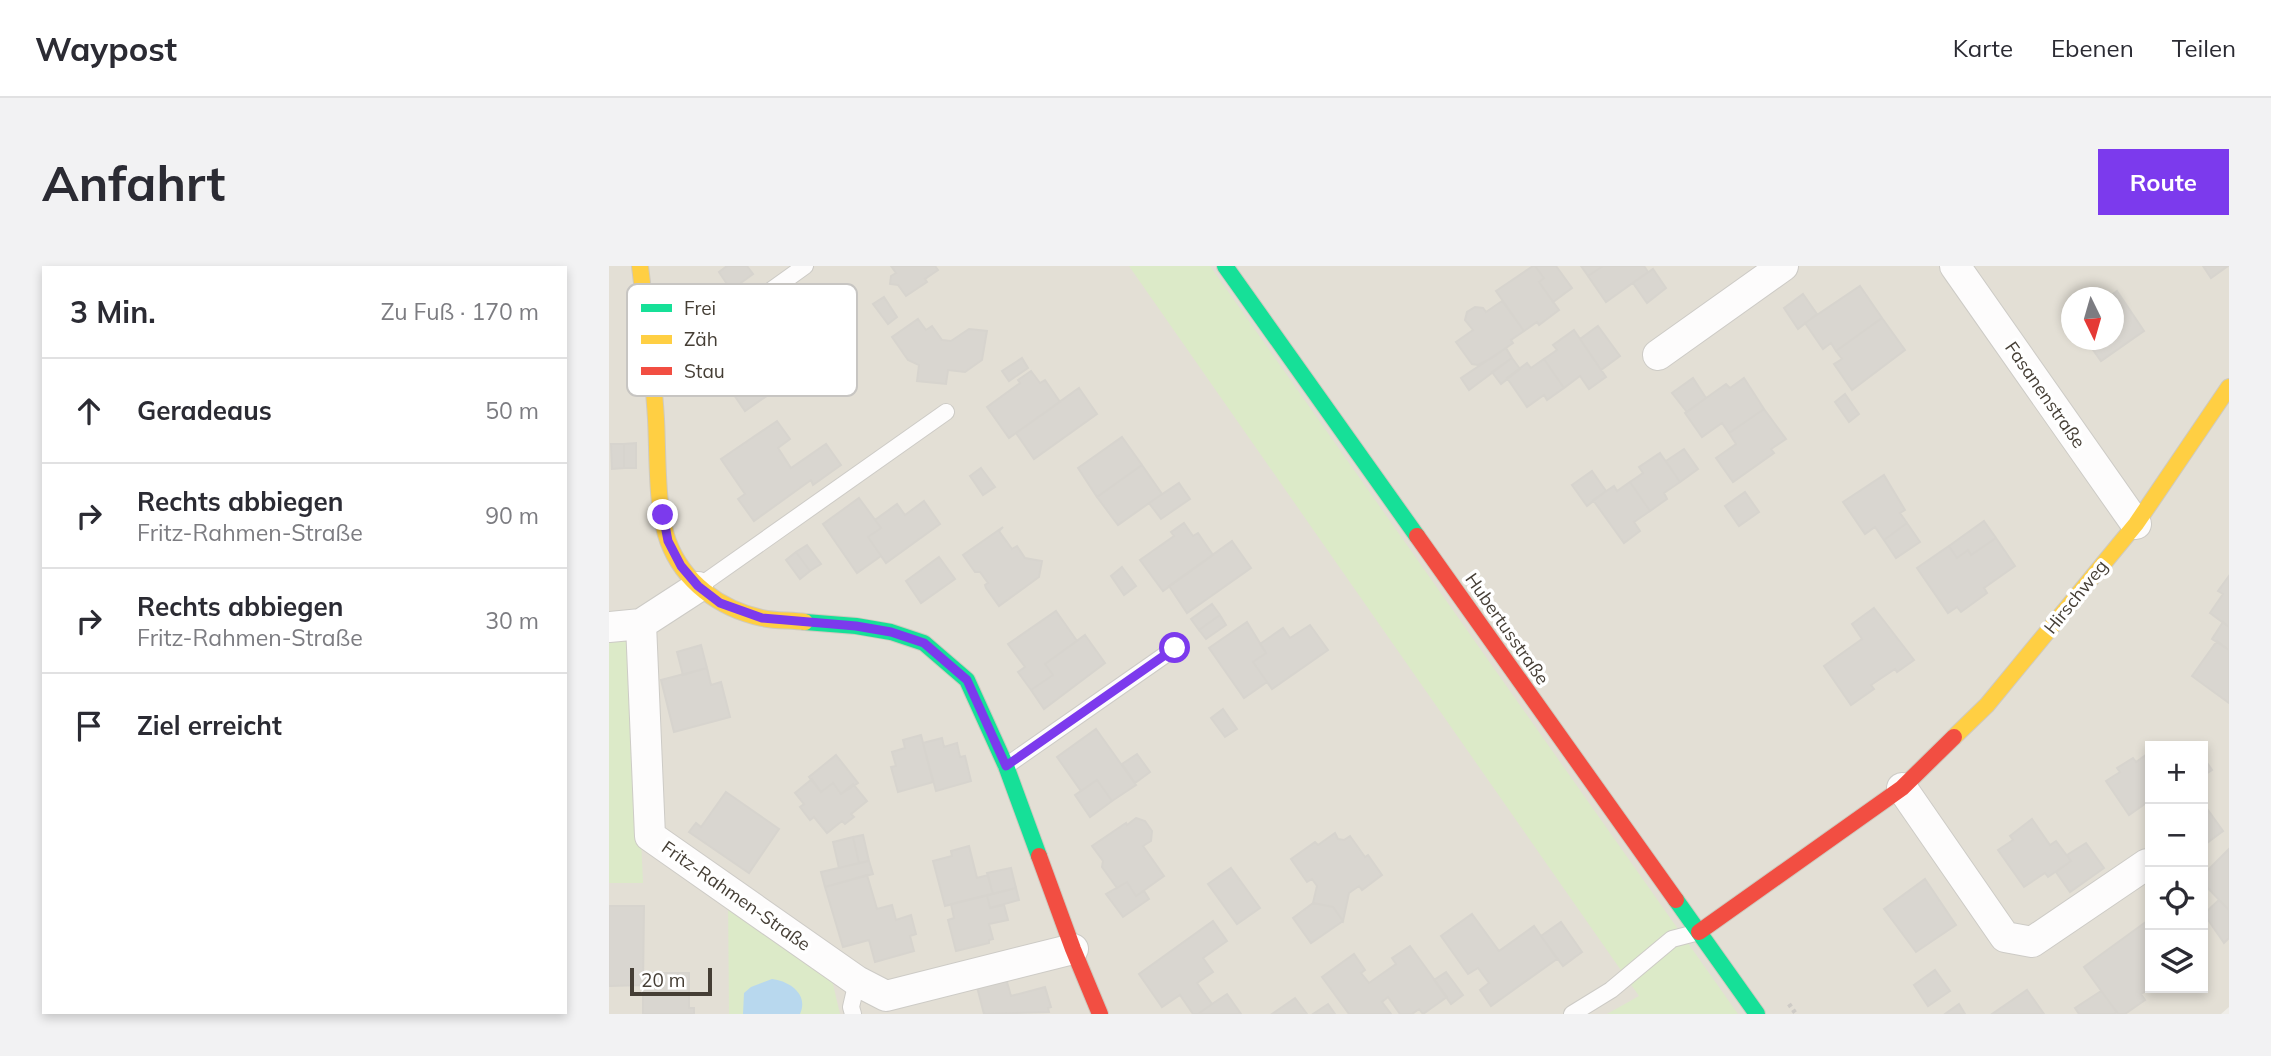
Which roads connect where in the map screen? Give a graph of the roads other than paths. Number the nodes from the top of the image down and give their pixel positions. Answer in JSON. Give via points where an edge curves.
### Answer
{"nodes":[{"id":1,"x":641,"y":266,"type":"edge"},
{"id":2,"x":805,"y":266,"type":"edge"},
{"id":3,"x":1225,"y":266,"type":"edge"},
{"id":4,"x":1783,"y":266,"type":"edge"},
{"id":5,"x":1955,"y":266,"type":"edge"},
{"id":6,"x":643,"y":284,"type":"edge"},
{"id":7,"x":780,"y":284,"type":"edge"},
{"id":8,"x":1658,"y":355,"type":"dead end"},
{"id":9,"x":2229,"y":387,"type":"edge"},
{"id":10,"x":654,"y":396,"type":"edge"},
{"id":11,"x":946,"y":412,"type":"dead end"},
{"id":12,"x":2136,"y":524,"type":"junction"},
{"id":13,"x":698,"y":586,"type":"junction"},
{"id":14,"x":641,"y":624,"type":"junction"},
{"id":15,"x":609,"y":627,"type":"edge"},
{"id":16,"x":1175,"y":648,"type":"dead end"},
{"id":17,"x":1006,"y":766,"type":"junction"},
{"id":18,"x":1902,"y":788,"type":"junction"},
{"id":19,"x":2145,"y":865,"type":"edge"},
{"id":20,"x":1699,"y":932,"type":"junction"},
{"id":21,"x":1073,"y":949,"type":"junction"},
{"id":22,"x":857,"y":981,"type":"junction"},
{"id":23,"x":853,"y":1014,"type":"edge"},
{"id":24,"x":1100,"y":1014,"type":"edge"},
{"id":25,"x":1572,"y":1014,"type":"edge"},
{"id":26,"x":1757,"y":1014,"type":"edge"}],
"edges":[{"from":1,"to":6,"type":"street"},
{"from":2,"to":7,"type":"lane"},
{"from":3,"to":20,"type":"street","name":"Hubertusstraße"},
{"from":4,"to":8,"type":"street"},
{"from":5,"to":12,"type":"street","name":"Fasanenstraße"},
{"from":9,"to":12,"type":"street","name":"Hirschweg"},
{"from":10,"to":13,"type":"street","via":[[665,528],[681,566]]},
{"from":11,"to":13,"type":"lane"},
{"from":12,"to":18,"type":"street","name":"Hirschweg","via":[[1987,705]]},
{"from":13,"to":14,"type":"street"},
{"from":13,"to":17,"type":"street","via":[[720,603],[762,618],[879,630],[924,643],[967,680]]},
{"from":14,"to":15,"type":"street"},
{"from":14,"to":22,"type":"street","name":"Fritz-Rahmen-Straße","via":[[650,836]]},
{"from":16,"to":17,"type":"lane"},
{"from":17,"to":21,"type":"street"},
{"from":18,"to":19,"type":"street","via":[[2005,937],[2032,942]]},
{"from":18,"to":20,"type":"street","name":"Hirschweg"},
{"from":20,"to":25,"type":"lane","via":[[1672,939],[1611,990]]},
{"from":20,"to":26,"type":"street","name":"Hubertusstraße"},
{"from":21,"to":22,"type":"street","name":"Fritz-Rahmen-Straße","via":[[886,996]]},
{"from":21,"to":24,"type":"street"},
{"from":22,"to":23,"type":"lane"}]}
